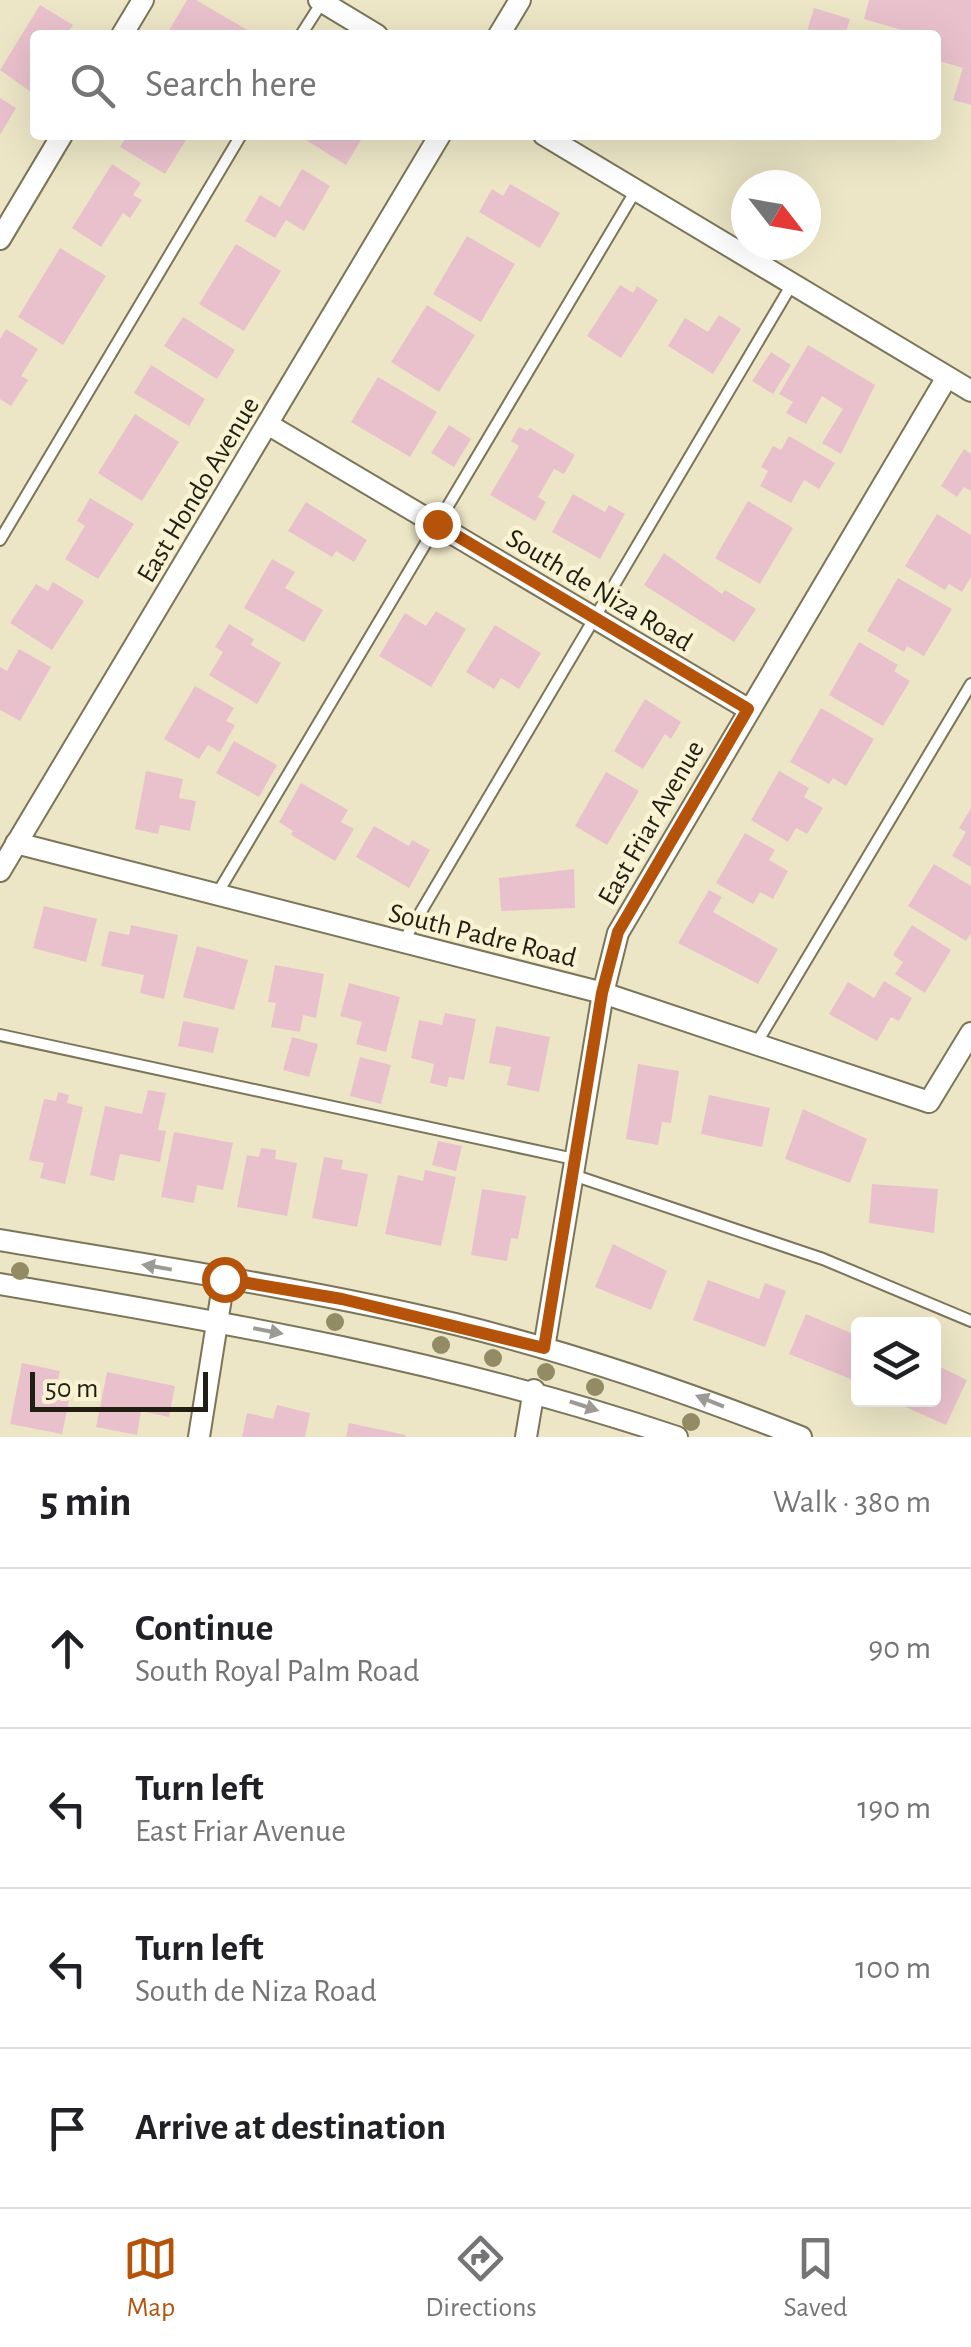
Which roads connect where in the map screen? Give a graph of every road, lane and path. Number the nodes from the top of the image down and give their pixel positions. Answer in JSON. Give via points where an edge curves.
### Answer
{"nodes":[{"id":1,"x":143,"y":0,"type":"edge"},
{"id":2,"x":520,"y":0,"type":"edge"},
{"id":3,"x":320,"y":1,"type":"edge"},
{"id":4,"x":126,"y":30,"type":"edge"},
{"id":5,"x":305,"y":30,"type":"edge"},
{"id":6,"x":369,"y":30,"type":"edge"},
{"id":7,"x":502,"y":30,"type":"edge"},
{"id":8,"x":59,"y":140,"type":"edge"},
{"id":9,"x":238,"y":140,"type":"edge"},
{"id":10,"x":437,"y":140,"type":"edge"},
{"id":11,"x":552,"y":140,"type":"edge"},
{"id":12,"x":636,"y":190,"type":"junction"},
{"id":13,"x":0,"y":239,"type":"edge"},
{"id":14,"x":792,"y":284,"type":"junction"},
{"id":15,"x":948,"y":377,"type":"junction"},
{"id":16,"x":971,"y":391,"type":"edge"},
{"id":17,"x":268,"y":425,"type":"junction"},
{"id":18,"x":437,"y":524,"type":"junction"},
{"id":19,"x":0,"y":540,"type":"edge"},
{"id":20,"x":595,"y":619,"type":"junction"},
{"id":21,"x":971,"y":684,"type":"edge"},
{"id":22,"x":748,"y":709,"type":"junction"},
{"id":23,"x":16,"y":842,"type":"junction"},
{"id":24,"x":0,"y":871,"type":"edge"},
{"id":25,"x":217,"y":894,"type":"junction"},
{"id":26,"x":403,"y":942,"type":"junction"},
{"id":27,"x":602,"y":993,"type":"junction"},
{"id":28,"x":971,"y":1033,"type":"edge"},
{"id":29,"x":0,"y":1035,"type":"edge"},
{"id":30,"x":756,"y":1044,"type":"junction"},
{"id":31,"x":573,"y":1167,"type":"junction"},
{"id":32,"x":0,"y":1240,"type":"edge"},
{"id":33,"x":224,"y":1279,"type":"junction"},
{"id":34,"x":0,"y":1284,"type":"edge"},
{"id":35,"x":218,"y":1321,"type":"junction"},
{"id":36,"x":971,"y":1321,"type":"edge"},
{"id":37,"x":544,"y":1348,"type":"junction"},
{"id":38,"x":534,"y":1390,"type":"junction"},
{"id":39,"x":199,"y":1437,"type":"edge"},
{"id":40,"x":526,"y":1437,"type":"edge"},
{"id":41,"x":677,"y":1437,"type":"edge"},
{"id":42,"x":800,"y":1437,"type":"edge"}],
"edges":[{"from":1,"to":4,"type":"street"},
{"from":2,"to":7,"type":"street"},
{"from":3,"to":5,"type":"lane"},
{"from":3,"to":6,"type":"street"},
{"from":8,"to":13,"type":"street"},
{"from":9,"to":19,"type":"lane"},
{"from":10,"to":17,"type":"street","name":"East Hondo Avenue"},
{"from":11,"to":12,"type":"street"},
{"from":12,"to":14,"type":"street"},
{"from":12,"to":18,"type":"lane"},
{"from":14,"to":15,"type":"street"},
{"from":14,"to":20,"type":"lane"},
{"from":15,"to":16,"type":"street"},
{"from":15,"to":22,"type":"street","name":"East Friar Avenue"},
{"from":17,"to":18,"type":"street","name":"South de Niza Road"},
{"from":17,"to":23,"type":"street","name":"East Hondo Avenue"},
{"from":18,"to":20,"type":"street","name":"South de Niza Road"},
{"from":18,"to":25,"type":"lane"},
{"from":20,"to":22,"type":"street","name":"South de Niza Road"},
{"from":20,"to":26,"type":"lane"},
{"from":21,"to":30,"type":"lane"},
{"from":22,"to":27,"type":"street","name":"East Friar Avenue","via":[[618,932]]},
{"from":23,"to":24,"type":"street","name":"East Hondo Avenue"},
{"from":23,"to":25,"type":"street","name":"South Padre Road"},
{"from":25,"to":26,"type":"street","name":"South Padre Road"},
{"from":26,"to":27,"type":"street","name":"South Padre Road"},
{"from":27,"to":30,"type":"street","name":"South Padre Road"},
{"from":27,"to":31,"type":"street","name":"East Friar Avenue"},
{"from":28,"to":30,"type":"street","name":"South Padre Road","via":[[929,1102]]},
{"from":29,"to":31,"type":"lane"},
{"from":31,"to":36,"type":"lane"},
{"from":31,"to":37,"type":"street","name":"East Friar Avenue"},
{"from":33,"to":32,"type":"street","one_way":true},
{"from":33,"to":35,"type":"street"},
{"from":33,"to":37,"type":"street","via":[[342,1299]]},
{"from":34,"to":35,"type":"street"},
{"from":35,"to":38,"type":"street","one_way":true},
{"from":35,"to":39,"type":"street"},
{"from":42,"to":37,"type":"street","one_way":true,"via":[[689,1393]]},
{"from":38,"to":40,"type":"street"},
{"from":38,"to":41,"type":"street","one_way":true}]}
